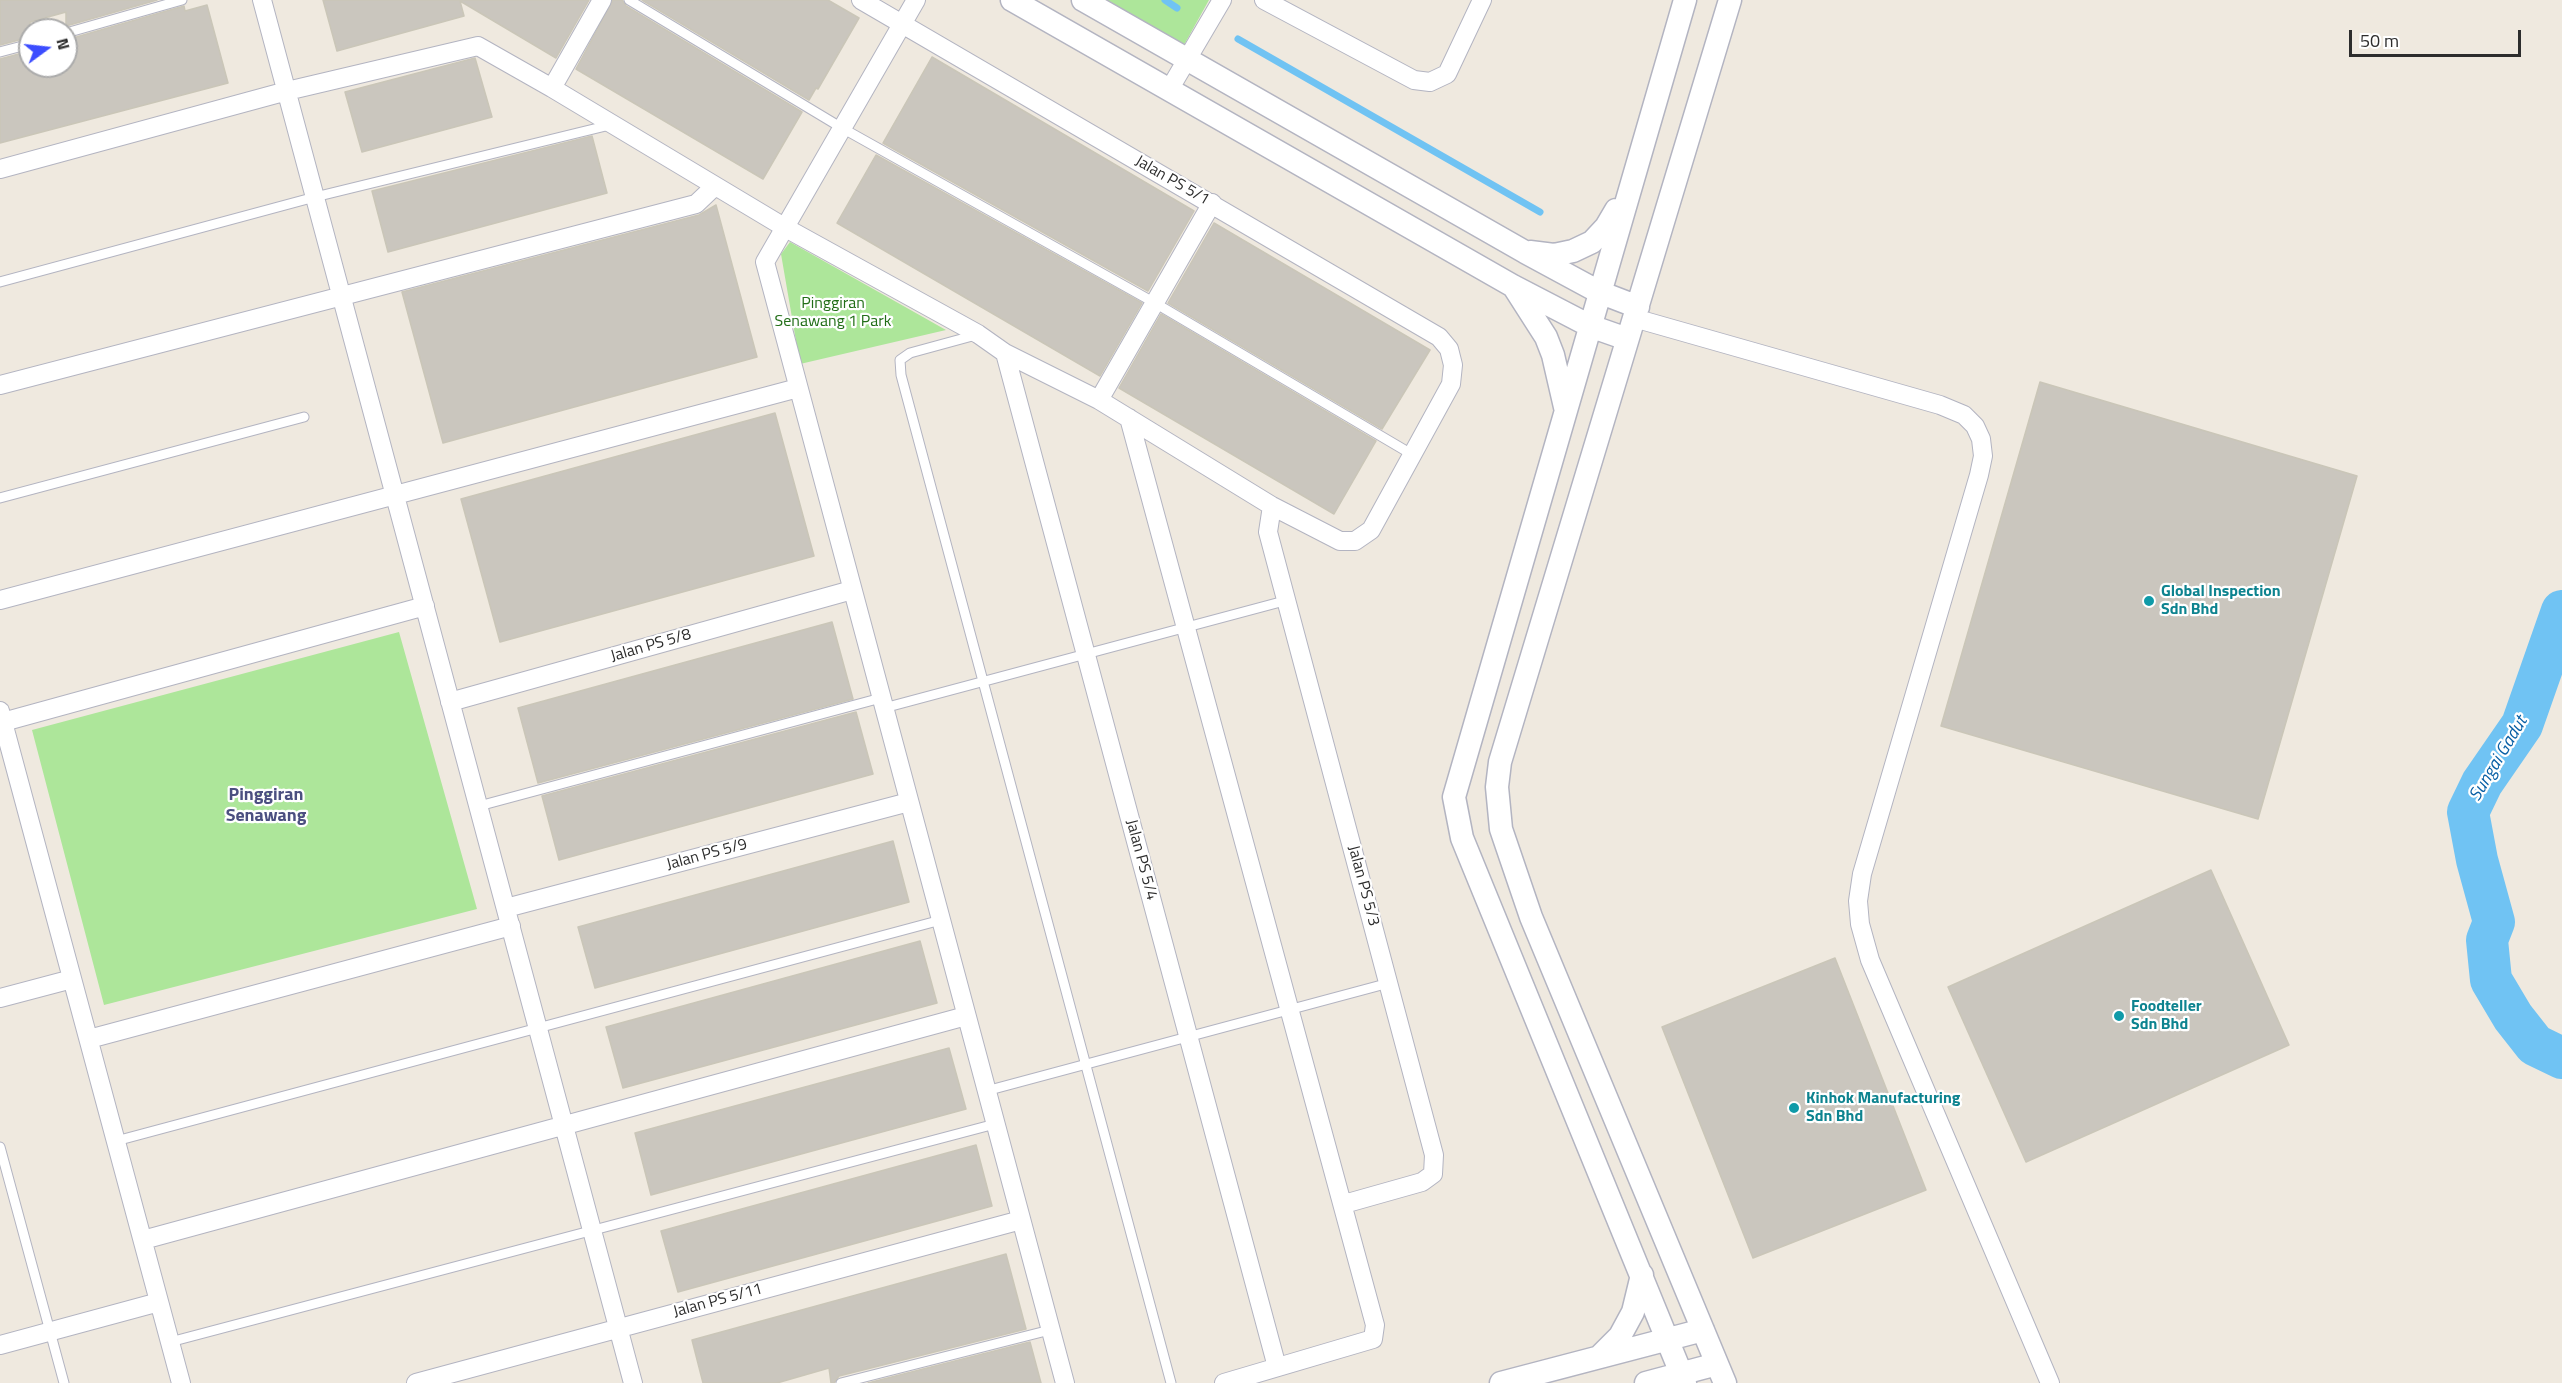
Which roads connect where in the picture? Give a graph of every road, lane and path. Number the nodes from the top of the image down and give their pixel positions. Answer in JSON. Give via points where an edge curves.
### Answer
{"nodes":[{"id":1,"x":182,"y":0,"type":"edge"},
{"id":2,"x":262,"y":0,"type":"edge"},
{"id":3,"x":602,"y":0,"type":"edge"},
{"id":4,"x":629,"y":0,"type":"edge"},
{"id":5,"x":861,"y":0,"type":"edge"},
{"id":6,"x":916,"y":0,"type":"edge"},
{"id":7,"x":1012,"y":0,"type":"edge"},
{"id":8,"x":1083,"y":0,"type":"edge"},
{"id":9,"x":1222,"y":0,"type":"edge"},
{"id":10,"x":1264,"y":0,"type":"edge"},
{"id":11,"x":1482,"y":0,"type":"edge"},
{"id":12,"x":1685,"y":0,"type":"edge"},
{"id":13,"x":1730,"y":0,"type":"edge"},
{"id":14,"x":902,"y":25,"type":"junction"},
{"id":15,"x":78,"y":30,"type":"edge"},
{"id":16,"x":18,"y":47,"type":"edge"},
{"id":17,"x":0,"y":52,"type":"edge"},
{"id":18,"x":1187,"y":59,"type":"junction"},
{"id":19,"x":552,"y":88,"type":"junction"},
{"id":20,"x":1169,"y":90,"type":"junction"},
{"id":21,"x":287,"y":91,"type":"junction"},
{"id":22,"x":611,"y":124,"type":"junction"},
{"id":23,"x":842,"y":128,"type":"junction"},
{"id":24,"x":0,"y":169,"type":"edge"},
{"id":25,"x":1629,"y":185,"type":"junction"},
{"id":26,"x":715,"y":186,"type":"junction"},
{"id":27,"x":315,"y":197,"type":"junction"},
{"id":28,"x":1212,"y":203,"type":"junction"},
{"id":29,"x":784,"y":227,"type":"junction"},
{"id":30,"x":1525,"y":252,"type":"junction"},
{"id":31,"x":0,"y":282,"type":"edge"},
{"id":32,"x":1514,"y":286,"type":"junction"},
{"id":33,"x":1599,"y":292,"type":"junction"},
{"id":34,"x":342,"y":297,"type":"junction"},
{"id":35,"x":1155,"y":303,"type":"junction"},
{"id":36,"x":1633,"y":321,"type":"junction"},
{"id":37,"x":1590,"y":326,"type":"junction"},
{"id":38,"x":978,"y":334,"type":"junction"},
{"id":39,"x":1005,"y":353,"type":"junction"},
{"id":40,"x":0,"y":385,"type":"edge"},
{"id":41,"x":798,"y":387,"type":"junction"},
{"id":42,"x":1100,"y":400,"type":"junction"},
{"id":43,"x":1566,"y":411,"type":"junction"},
{"id":44,"x":304,"y":417,"type":"dead end"},
{"id":45,"x":1128,"y":418,"type":"junction"},
{"id":46,"x":1413,"y":455,"type":"junction"},
{"id":47,"x":395,"y":495,"type":"junction"},
{"id":48,"x":0,"y":498,"type":"edge"},
{"id":49,"x":1272,"y":506,"type":"junction"},
{"id":50,"x":852,"y":590,"type":"junction"},
{"id":51,"x":0,"y":600,"type":"edge"},
{"id":52,"x":1288,"y":600,"type":"junction"},
{"id":53,"x":425,"y":606,"type":"junction"},
{"id":54,"x":1185,"y":628,"type":"junction"},
{"id":55,"x":1086,"y":654,"type":"junction"},
{"id":56,"x":983,"y":682,"type":"junction"},
{"id":57,"x":450,"y":702,"type":"junction"},
{"id":58,"x":882,"y":703,"type":"junction"},
{"id":59,"x":1,"y":716,"type":"edge"},
{"id":60,"x":909,"y":802,"type":"junction"},
{"id":61,"x":478,"y":806,"type":"junction"},
{"id":62,"x":508,"y":917,"type":"junction"},
{"id":63,"x":941,"y":920,"type":"junction"},
{"id":64,"x":72,"y":979,"type":"junction"},
{"id":65,"x":1389,"y":983,"type":"junction"},
{"id":66,"x":0,"y":998,"type":"edge"},
{"id":67,"x":1290,"y":1010,"type":"junction"},
{"id":68,"x":966,"y":1016,"type":"junction"},
{"id":69,"x":538,"y":1026,"type":"junction"},
{"id":70,"x":1189,"y":1037,"type":"junction"},
{"id":71,"x":89,"y":1039,"type":"junction"},
{"id":72,"x":1087,"y":1064,"type":"junction"},
{"id":73,"x":986,"y":1091,"type":"junction"},
{"id":74,"x":564,"y":1124,"type":"junction"},
{"id":75,"x":995,"y":1124,"type":"junction"},
{"id":76,"x":116,"y":1141,"type":"junction"},
{"id":77,"x":0,"y":1147,"type":"edge"},
{"id":78,"x":1344,"y":1204,"type":"junction"},
{"id":79,"x":1021,"y":1220,"type":"junction"},
{"id":80,"x":592,"y":1232,"type":"junction"},
{"id":81,"x":142,"y":1240,"type":"junction"},
{"id":82,"x":1642,"y":1275,"type":"junction"},
{"id":83,"x":159,"y":1302,"type":"junction"},
{"id":84,"x":618,"y":1328,"type":"junction"},
{"id":85,"x":1050,"y":1330,"type":"junction"},
{"id":86,"x":1703,"y":1330,"type":"junction"},
{"id":87,"x":50,"y":1332,"type":"junction"},
{"id":88,"x":1669,"y":1340,"type":"junction"},
{"id":89,"x":170,"y":1342,"type":"junction"},
{"id":90,"x":0,"y":1345,"type":"edge"},
{"id":91,"x":1599,"y":1357,"type":"junction"},
{"id":92,"x":1277,"y":1367,"type":"junction"},
{"id":93,"x":1721,"y":1373,"type":"edge"},
{"id":94,"x":1683,"y":1378,"type":"edge"},
{"id":95,"x":64,"y":1383,"type":"edge"},
{"id":96,"x":181,"y":1383,"type":"edge"},
{"id":97,"x":416,"y":1383,"type":"edge"},
{"id":98,"x":633,"y":1383,"type":"edge"},
{"id":99,"x":841,"y":1383,"type":"edge"},
{"id":100,"x":1065,"y":1383,"type":"edge"},
{"id":101,"x":1171,"y":1383,"type":"edge"},
{"id":102,"x":1224,"y":1383,"type":"edge"},
{"id":103,"x":1502,"y":1383,"type":"edge"},
{"id":104,"x":1646,"y":1383,"type":"edge"},
{"id":105,"x":2050,"y":1383,"type":"edge"}],
"edges":[{"from":1,"to":15,"type":"lane"},
{"from":2,"to":21,"type":"street"},
{"from":3,"to":19,"type":"street"},
{"from":4,"to":23,"type":"lane"},
{"from":5,"to":14,"type":"street","name":"Jalan PS 5/1"},
{"from":6,"to":14,"type":"street"},
{"from":7,"to":20,"type":"street"},
{"from":8,"to":18,"type":"street"},
{"from":9,"to":18,"type":"street"},
{"from":10,"to":11,"type":"street","via":[[1414,80],[1430,82],[1447,74]]},
{"from":12,"to":25,"type":"street"},
{"from":13,"to":36,"type":"street"},
{"from":14,"to":23,"type":"street"},
{"from":14,"to":28,"type":"street","name":"Jalan PS 5/1"},
{"from":16,"to":17,"type":"lane"},
{"from":18,"to":20,"type":"street"},
{"from":18,"to":30,"type":"street"},
{"from":19,"to":21,"type":"street","via":[[478,46]]},
{"from":19,"to":22,"type":"street"},
{"from":20,"to":32,"type":"street"},
{"from":21,"to":24,"type":"street"},
{"from":21,"to":27,"type":"street"},
{"from":22,"to":26,"type":"street"},
{"from":22,"to":27,"type":"lane"},
{"from":23,"to":29,"type":"street"},
{"from":23,"to":35,"type":"lane"},
{"from":25,"to":30,"type":"street","via":[[1606,227],[1592,242],[1554,255]]},
{"from":25,"to":33,"type":"street"},
{"from":26,"to":29,"type":"street"},
{"from":26,"to":34,"type":"street","via":[[696,204]]},
{"from":27,"to":31,"type":"lane"},
{"from":27,"to":34,"type":"street"},
{"from":28,"to":35,"type":"street"},
{"from":28,"to":46,"type":"street","name":"Jalan PS 5/1","via":[[1439,337],[1449,349],[1453,365],[1451,384]]},
{"from":29,"to":38,"type":"street"},
{"from":29,"to":41,"type":"street","via":[[765,262]]},
{"from":30,"to":33,"type":"street"},
{"from":32,"to":37,"type":"street"},
{"from":32,"to":43,"type":"street","via":[[1546,337]]},
{"from":33,"to":36,"type":"street"},
{"from":33,"to":37,"type":"street"},
{"from":34,"to":40,"type":"street"},
{"from":34,"to":47,"type":"street"},
{"from":35,"to":42,"type":"street"},
{"from":35,"to":46,"type":"lane"},
{"from":36,"to":37,"type":"street"},
{"from":36,"to":86,"type":"street","via":[[1500,762],[1497,787],[1501,829],[1531,917]]},
{"from":36,"to":105,"type":"street","via":[[1940,405],[1964,415],[1981,439],[1979,475],[1862,874],[1858,901],[1870,960]]},
{"from":37,"to":43,"type":"street"},
{"from":38,"to":39,"type":"street"},
{"from":38,"to":56,"type":"lane","via":[[910,353],[900,360]]},
{"from":39,"to":42,"type":"street"},
{"from":39,"to":55,"type":"street","name":"Jalan PS 5/4"},
{"from":41,"to":47,"type":"street"},
{"from":41,"to":50,"type":"street"},
{"from":42,"to":45,"type":"street"},
{"from":43,"to":82,"type":"street","via":[[1454,797],[1462,838]]},
{"from":44,"to":48,"type":"lane"},
{"from":45,"to":49,"type":"street"},
{"from":45,"to":54,"type":"street"},
{"from":46,"to":49,"type":"street","via":[[1371,530],[1355,541],[1340,541]]},
{"from":47,"to":51,"type":"street"},
{"from":47,"to":53,"type":"street"},
{"from":49,"to":52,"type":"street","name":"Jalan PS 5/3","via":[[1268,532]]},
{"from":50,"to":57,"type":"street","name":"Jalan PS 5/8"},
{"from":50,"to":58,"type":"street"},
{"from":52,"to":54,"type":"lane"},
{"from":52,"to":65,"type":"street","name":"Jalan PS 5/3"},
{"from":53,"to":57,"type":"street"},
{"from":53,"to":59,"type":"street"},
{"from":54,"to":55,"type":"lane"},
{"from":54,"to":67,"type":"street"},
{"from":55,"to":56,"type":"lane"},
{"from":55,"to":70,"type":"street","name":"Jalan PS 5/4"},
{"from":56,"to":58,"type":"lane"},
{"from":56,"to":72,"type":"lane"},
{"from":57,"to":61,"type":"street"},
{"from":58,"to":60,"type":"street"},
{"from":58,"to":61,"type":"lane"},
{"from":59,"to":64,"type":"street"},
{"from":60,"to":62,"type":"street","name":"Jalan PS 5/9"},
{"from":60,"to":63,"type":"street"},
{"from":61,"to":62,"type":"street"},
{"from":62,"to":69,"type":"street"},
{"from":62,"to":71,"type":"street","name":"Jalan PS 5/9"},
{"from":63,"to":68,"type":"street"},
{"from":63,"to":69,"type":"lane"},
{"from":64,"to":66,"type":"street"},
{"from":64,"to":71,"type":"street"},
{"from":65,"to":67,"type":"lane"},
{"from":65,"to":78,"type":"street","name":"Jalan PS 5/3","via":[[1434,1155],[1433,1174],[1422,1182]]},
{"from":67,"to":70,"type":"lane"},
{"from":67,"to":78,"type":"street"},
{"from":68,"to":73,"type":"street"},
{"from":68,"to":74,"type":"street"},
{"from":69,"to":74,"type":"street"},
{"from":69,"to":76,"type":"lane"},
{"from":70,"to":72,"type":"lane"},
{"from":70,"to":92,"type":"street","name":"Jalan PS 5/4"},
{"from":71,"to":76,"type":"street"},
{"from":72,"to":73,"type":"lane"},
{"from":72,"to":101,"type":"lane"},
{"from":73,"to":75,"type":"street"},
{"from":74,"to":80,"type":"street"},
{"from":74,"to":81,"type":"street"},
{"from":75,"to":79,"type":"street"},
{"from":75,"to":80,"type":"lane"},
{"from":76,"to":81,"type":"street"},
{"from":77,"to":87,"type":"lane"},
{"from":78,"to":92,"type":"street","via":[[1376,1325],[1373,1339]]},
{"from":79,"to":84,"type":"street","name":"Jalan PS 5/11"},
{"from":79,"to":85,"type":"street"},
{"from":80,"to":84,"type":"street"},
{"from":80,"to":89,"type":"lane"},
{"from":81,"to":83,"type":"street"},
{"from":82,"to":88,"type":"street"},
{"from":82,"to":91,"type":"street","via":[[1633,1312],[1620,1336]]},
{"from":83,"to":87,"type":"street"},
{"from":83,"to":89,"type":"street"},
{"from":84,"to":97,"type":"street","name":"Jalan PS 5/11"},
{"from":84,"to":98,"type":"street"},
{"from":85,"to":99,"type":"lane"},
{"from":85,"to":100,"type":"street"},
{"from":86,"to":88,"type":"street"},
{"from":86,"to":93,"type":"street"},
{"from":87,"to":90,"type":"street"},
{"from":87,"to":95,"type":"lane"},
{"from":88,"to":91,"type":"street"},
{"from":88,"to":94,"type":"street"},
{"from":89,"to":96,"type":"street"},
{"from":91,"to":103,"type":"street"},
{"from":92,"to":102,"type":"street"},
{"from":93,"to":94,"type":"street"},
{"from":94,"to":104,"type":"street"}]}
